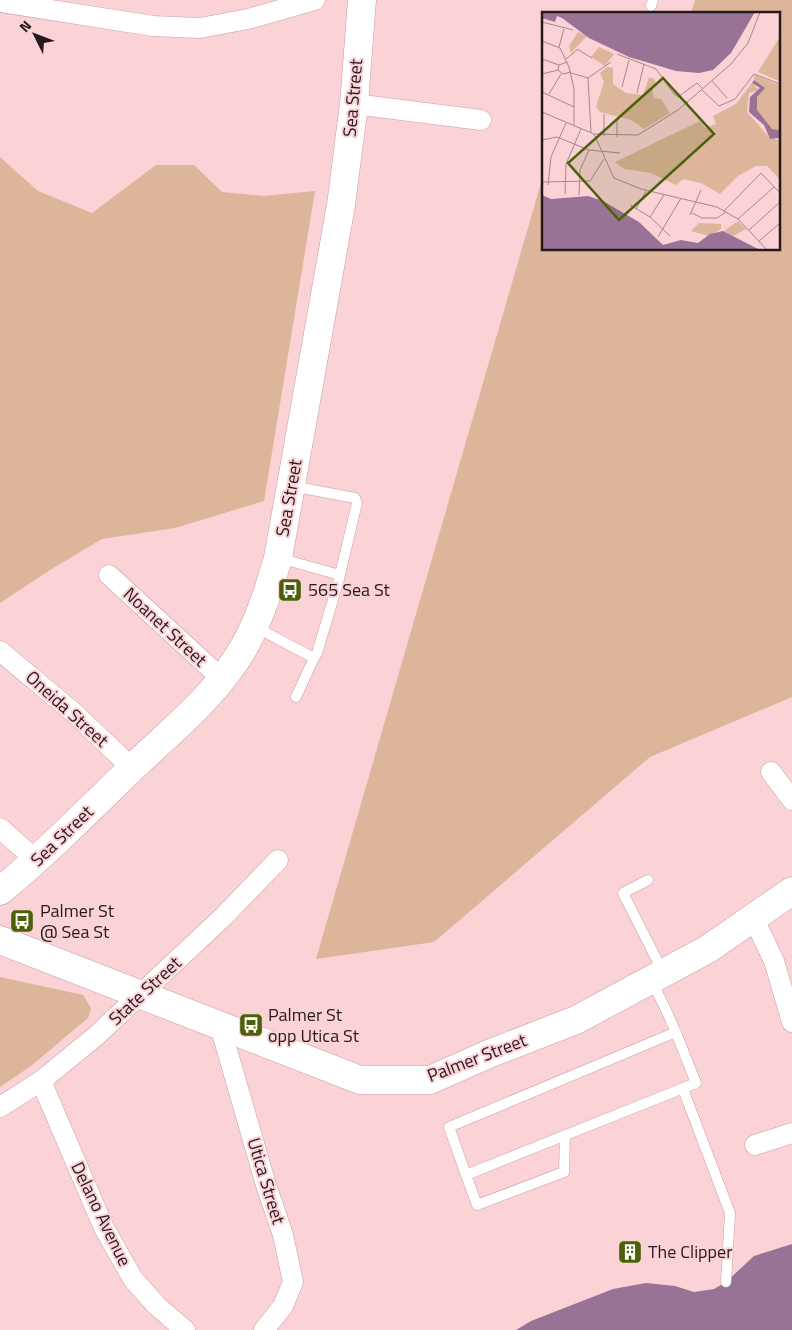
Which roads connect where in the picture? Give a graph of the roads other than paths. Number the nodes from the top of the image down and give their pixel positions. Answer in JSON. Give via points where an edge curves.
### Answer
{"nodes":[{"id":1,"x":315,"y":0,"type":"edge"},
{"id":2,"x":362,"y":0,"type":"edge"},
{"id":3,"x":0,"y":2,"type":"edge"},
{"id":4,"x":250,"y":10,"type":"edge"},
{"id":5,"x":354,"y":104,"type":"junction"},
{"id":6,"x":481,"y":120,"type":"dead end"},
{"id":7,"x":291,"y":486,"type":"junction"},
{"id":8,"x":278,"y":558,"type":"junction"},
{"id":9,"x":110,"y":575,"type":"dead end"},
{"id":10,"x":340,"y":575,"type":"junction"},
{"id":11,"x":254,"y":627,"type":"junction"},
{"id":12,"x":0,"y":651,"type":"edge"},
{"id":13,"x":314,"y":658,"type":"junction"},
{"id":14,"x":221,"y":678,"type":"junction"},
{"id":15,"x":296,"y":697,"type":"dead end"},
{"id":16,"x":132,"y":768,"type":"junction"},
{"id":17,"x":771,"y":772,"type":"dead end"},
{"id":18,"x":792,"y":800,"type":"edge"},
{"id":19,"x":0,"y":828,"type":"edge"},
{"id":20,"x":278,"y":860,"type":"dead end"},
{"id":21,"x":37,"y":861,"type":"junction"},
{"id":22,"x":648,"y":880,"type":"dead end"},
{"id":23,"x":792,"y":891,"type":"edge"},
{"id":24,"x":0,"y":892,"type":"edge"},
{"id":25,"x":754,"y":919,"type":"junction"},
{"id":26,"x":0,"y":940,"type":"edge"},
{"id":27,"x":657,"y":977,"type":"junction"},
{"id":28,"x":140,"y":995,"type":"junction"},
{"id":29,"x":792,"y":1022,"type":"edge"},
{"id":30,"x":220,"y":1026,"type":"junction"},
{"id":31,"x":676,"y":1032,"type":"junction"},
{"id":32,"x":41,"y":1081,"type":"junction"},
{"id":33,"x":683,"y":1089,"type":"junction"},
{"id":34,"x":0,"y":1107,"type":"edge"},
{"id":35,"x":792,"y":1134,"type":"edge"},
{"id":36,"x":565,"y":1136,"type":"junction"},
{"id":37,"x":755,"y":1145,"type":"dead end"},
{"id":38,"x":466,"y":1175,"type":"junction"},
{"id":39,"x":726,"y":1282,"type":"dead end"},
{"id":40,"x":185,"y":1330,"type":"edge"},
{"id":41,"x":264,"y":1330,"type":"edge"}],
"edges":[{"from":1,"to":4,"type":"street"},
{"from":2,"to":5,"type":"main road","name":"Sea Street"},
{"from":3,"to":4,"type":"street","via":[[153,26],[200,28]]},
{"from":5,"to":6,"type":"street"},
{"from":5,"to":7,"type":"main road","name":"Sea Street","via":[[341,205]]},
{"from":7,"to":8,"type":"main road","name":"Sea Street"},
{"from":7,"to":10,"type":"lane","via":[[354,498],[357,503]]},
{"from":8,"to":10,"type":"lane"},
{"from":8,"to":11,"type":"main road","name":"Sea Street"},
{"from":9,"to":14,"type":"street","name":"Noanet Street"},
{"from":10,"to":13,"type":"lane"},
{"from":11,"to":13,"type":"lane"},
{"from":11,"to":14,"type":"main road","name":"Sea Street"},
{"from":12,"to":16,"type":"street","name":"Oneida Street","via":[[74,713]]},
{"from":13,"to":15,"type":"lane"},
{"from":14,"to":16,"type":"main road","name":"Sea Street","via":[[202,702]]},
{"from":16,"to":21,"type":"main road","name":"Sea Street"},
{"from":17,"to":18,"type":"street"},
{"from":19,"to":21,"type":"street"},
{"from":20,"to":28,"type":"street","name":"State Street"},
{"from":21,"to":24,"type":"main road","name":"Sea Street"},
{"from":22,"to":27,"type":"lane","via":[[623,894]]},
{"from":23,"to":25,"type":"main road","name":"Palmer Street"},
{"from":25,"to":27,"type":"main road","name":"Palmer Street"},
{"from":25,"to":29,"type":"street","via":[[774,961]]},
{"from":26,"to":28,"type":"main road","name":"Palmer Street"},
{"from":27,"to":30,"type":"main road","name":"Palmer Street","via":[[576,1020],[430,1080],[360,1080]]},
{"from":27,"to":31,"type":"lane"},
{"from":28,"to":30,"type":"main road","name":"Palmer Street"},
{"from":28,"to":32,"type":"street","name":"State Street"},
{"from":30,"to":41,"type":"street","name":"Utica Street","via":[[283,1236],[293,1282],[283,1306]]},
{"from":31,"to":33,"type":"lane","via":[[696,1083]]},
{"from":31,"to":38,"type":"lane","via":[[449,1127]]},
{"from":32,"to":34,"type":"street","name":"State Street"},
{"from":32,"to":40,"type":"street","name":"Delano Avenue","via":[[104,1228],[133,1279]]},
{"from":33,"to":36,"type":"lane"},
{"from":33,"to":39,"type":"lane","via":[[730,1213]]},
{"from":35,"to":37,"type":"street"},
{"from":36,"to":38,"type":"lane"},
{"from":36,"to":38,"type":"lane","via":[[564,1172],[477,1205]]}]}
